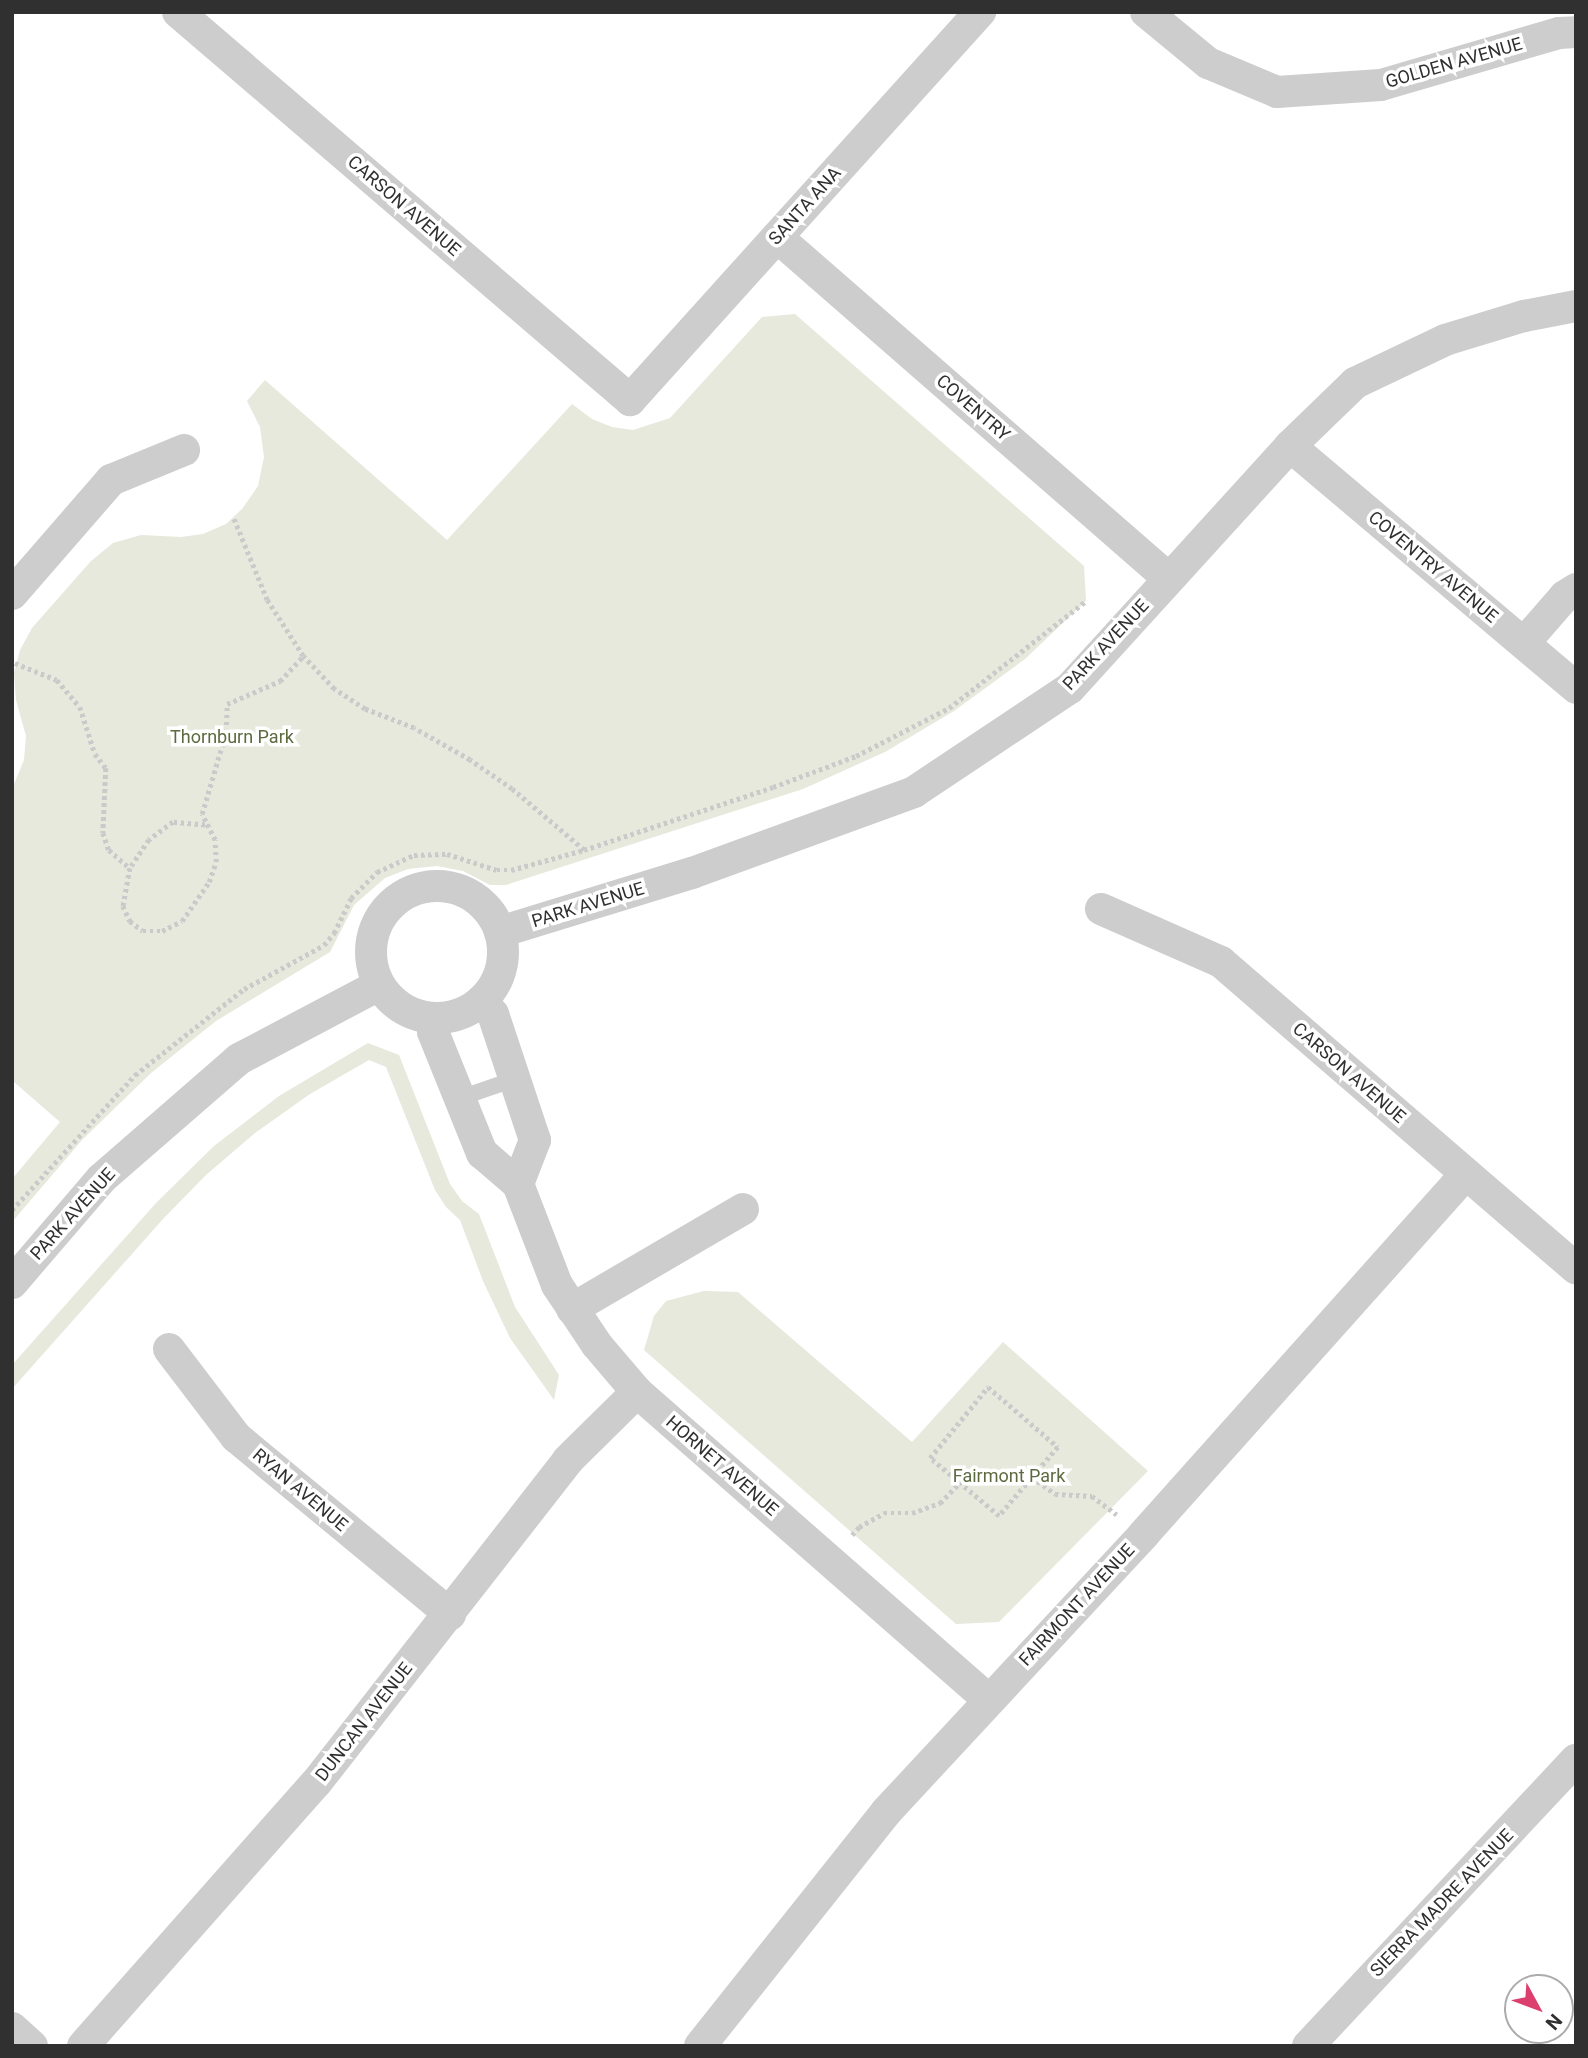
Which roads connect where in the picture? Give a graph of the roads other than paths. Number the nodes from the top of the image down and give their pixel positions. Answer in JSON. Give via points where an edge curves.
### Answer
{"nodes":[{"id":1,"x":178,"y":12,"type":"edge"},
{"id":2,"x":980,"y":12,"type":"edge"},
{"id":3,"x":1146,"y":12,"type":"edge"},
{"id":4,"x":1566,"y":26,"type":"edge"},
{"id":5,"x":777,"y":237,"type":"junction"},
{"id":6,"x":1576,"y":306,"type":"edge"},
{"id":7,"x":629,"y":400,"type":"joint"},
{"id":8,"x":1290,"y":446,"type":"junction"},
{"id":9,"x":184,"y":450,"type":"dead end"},
{"id":10,"x":1168,"y":578,"type":"junction"},
{"id":11,"x":1576,"y":589,"type":"edge"},
{"id":12,"x":12,"y":594,"type":"edge"},
{"id":13,"x":1524,"y":643,"type":"junction"},
{"id":14,"x":1576,"y":688,"type":"edge"},
{"id":15,"x":1101,"y":909,"type":"dead end"},
{"id":16,"x":500,"y":932,"type":"junction"},
{"id":17,"x":379,"y":985,"type":"junction"},
{"id":18,"x":482,"y":1001,"type":"junction"},
{"id":19,"x":436,"y":1019,"type":"junction"},
{"id":20,"x":515,"y":1079,"type":"junction"},
{"id":21,"x":460,"y":1098,"type":"junction"},
{"id":22,"x":1466,"y":1174,"type":"junction"},
{"id":23,"x":518,"y":1184,"type":"junction"},
{"id":24,"x":743,"y":1209,"type":"dead end"},
{"id":25,"x":1576,"y":1268,"type":"edge"},
{"id":26,"x":12,"y":1283,"type":"edge"},
{"id":27,"x":572,"y":1309,"type":"junction"},
{"id":28,"x":169,"y":1349,"type":"dead end"},
{"id":29,"x":636,"y":1392,"type":"junction"},
{"id":30,"x":450,"y":1614,"type":"junction"},
{"id":31,"x":988,"y":1699,"type":"junction"},
{"id":32,"x":1576,"y":1760,"type":"edge"},
{"id":33,"x":12,"y":2028,"type":"edge"},
{"id":34,"x":32,"y":2046,"type":"edge"},
{"id":35,"x":83,"y":2046,"type":"edge"},
{"id":36,"x":700,"y":2046,"type":"edge"},
{"id":37,"x":1308,"y":2046,"type":"edge"}],
"edges":[{"from":1,"to":7,"type":"street","name":"CARSON AVENUE"},
{"from":2,"to":5,"type":"street","name":"SANTA ANA"},
{"from":3,"to":4,"type":"street","name":"GOLDEN AVENUE","via":[[1208,64],[1276,92],[1381,85]]},
{"from":5,"to":7,"type":"street","name":"SANTA ANA"},
{"from":5,"to":10,"type":"street","name":"COVENTRY"},
{"from":6,"to":8,"type":"street","name":"PARK AVENUE","via":[[1445,340],[1355,383]]},
{"from":8,"to":10,"type":"street","name":"PARK AVENUE"},
{"from":8,"to":13,"type":"street","name":"COVENTRY AVENUE"},
{"from":9,"to":12,"type":"street","via":[[111,480]]},
{"from":10,"to":16,"type":"street","name":"PARK AVENUE","via":[[1070,688],[914,792],[692,873]]},
{"from":11,"to":13,"type":"street"},
{"from":13,"to":14,"type":"street","name":"COVENTRY AVENUE"},
{"from":15,"to":22,"type":"street","name":"CARSON AVENUE","via":[[1221,962]]},
{"from":16,"to":17,"type":"street","via":[[490,912],[474,897],[454,888],[432,886],[411,892],[392,904],[378,921],[371,942],[371,964]]},
{"from":16,"to":18,"type":"street","via":[[501,969]]},
{"from":17,"to":19,"type":"street","via":[[393,1003],[413,1015]]},
{"from":17,"to":26,"type":"street","name":"PARK AVENUE","via":[[239,1059],[101,1179]]},
{"from":18,"to":19,"type":"street","via":[[460,1014]]},
{"from":18,"to":20,"type":"street","via":[[493,1014]]},
{"from":19,"to":21,"type":"street","name":"HORNET AVENUE","via":[[433,1032]]},
{"from":20,"to":21,"type":"lane"},
{"from":20,"to":23,"type":"street","via":[[535,1140]]},
{"from":21,"to":23,"type":"street","name":"HORNET AVENUE","via":[[482,1153]]},
{"from":22,"to":25,"type":"street","name":"CARSON AVENUE"},
{"from":22,"to":31,"type":"street","name":"FAIRMONT AVENUE","via":[[1144,1534]]},
{"from":23,"to":27,"type":"street","name":"HORNET AVENUE","via":[[557,1285]]},
{"from":24,"to":27,"type":"street"},
{"from":27,"to":29,"type":"street","name":"HORNET AVENUE"},
{"from":28,"to":30,"type":"street","name":"RYAN AVENUE","via":[[236,1437]]},
{"from":29,"to":30,"type":"street","name":"DUNCAN AVENUE","via":[[568,1460]]},
{"from":29,"to":31,"type":"street","name":"HORNET AVENUE"},
{"from":30,"to":35,"type":"street","name":"DUNCAN AVENUE","via":[[316,1783]]},
{"from":31,"to":36,"type":"street","name":"FAIRMONT AVENUE","via":[[886,1812]]},
{"from":32,"to":37,"type":"street","name":"SIERRA MADRE AVENUE"},
{"from":33,"to":34,"type":"street"}]}
